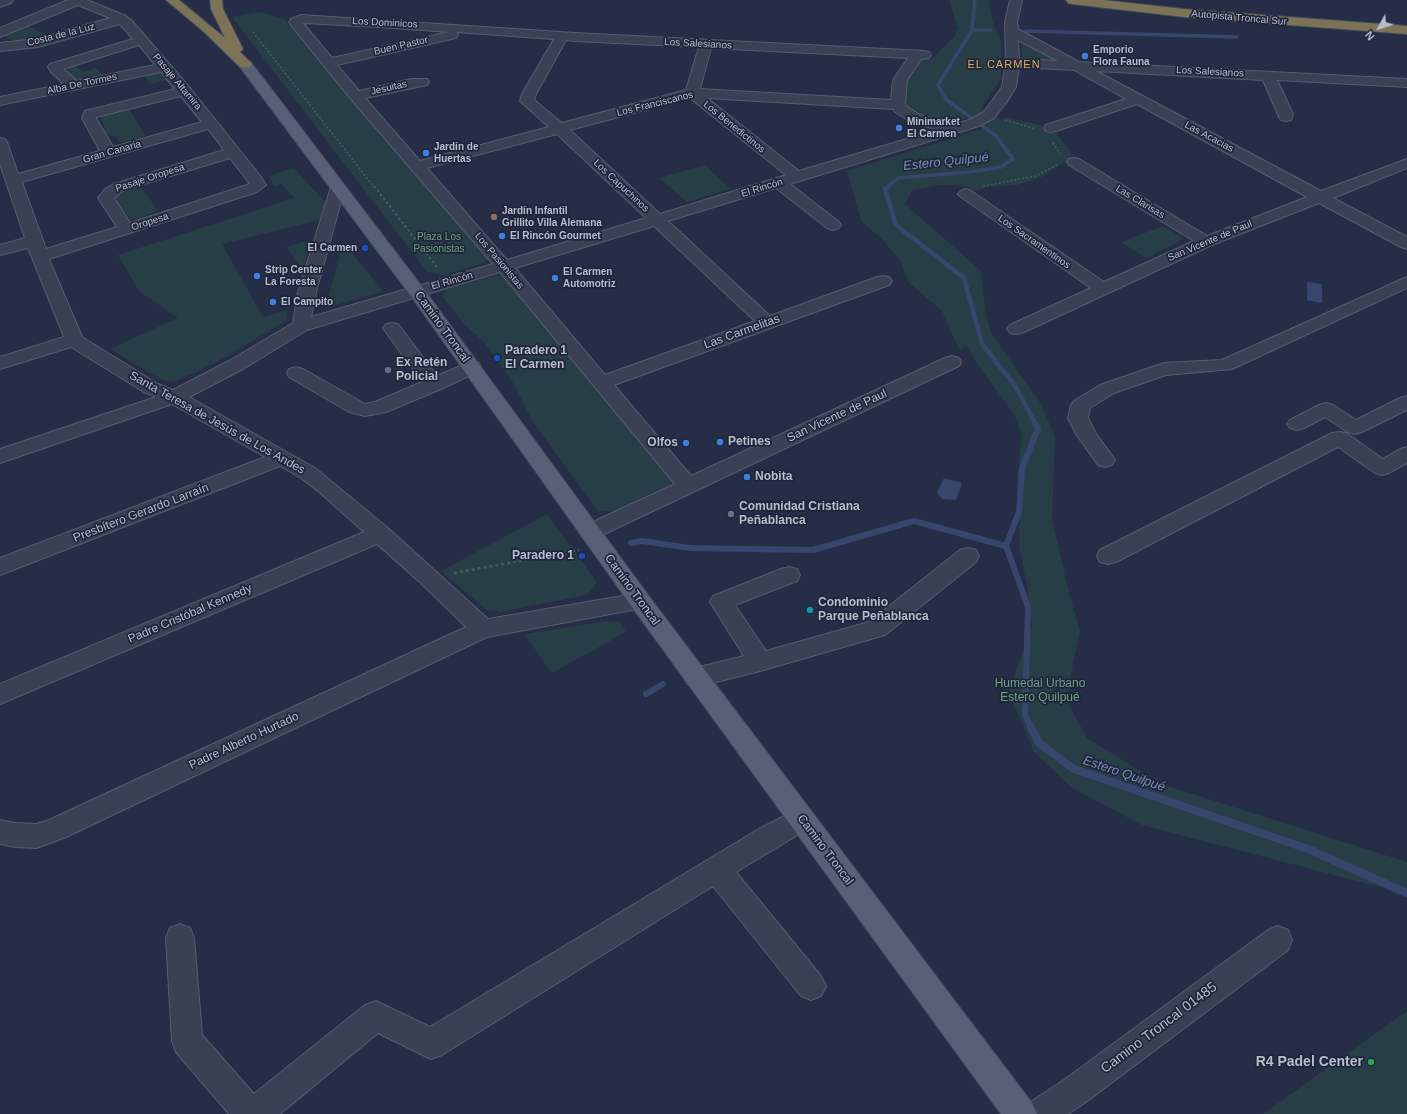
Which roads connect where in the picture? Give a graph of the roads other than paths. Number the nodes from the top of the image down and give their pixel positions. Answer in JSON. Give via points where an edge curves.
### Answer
{"nodes":[{"id":1,"x":7,"y":0,"type":"edge"},
{"id":2,"x":78,"y":0,"type":"edge"},
{"id":3,"x":172,"y":0,"type":"edge"},
{"id":4,"x":216,"y":0,"type":"edge"},
{"id":5,"x":1016,"y":0,"type":"edge"},
{"id":6,"x":1072,"y":0,"type":"edge"},
{"id":7,"x":1155,"y":0,"type":"edge"},
{"id":8,"x":0,"y":3,"type":"edge"},
{"id":9,"x":200,"y":6,"type":"dead end"},
{"id":10,"x":122,"y":19,"type":"junction"},
{"id":11,"x":297,"y":20,"type":"joint"},
{"id":12,"x":1407,"y":21,"type":"edge"},
{"id":13,"x":473,"y":30,"type":"junction"},
{"id":14,"x":1407,"y":30,"type":"edge"},
{"id":15,"x":1011,"y":31,"type":"junction"},
{"id":16,"x":0,"y":32,"type":"edge"},
{"id":17,"x":562,"y":36,"type":"junction"},
{"id":18,"x":142,"y":40,"type":"junction"},
{"id":19,"x":706,"y":44,"type":"junction"},
{"id":20,"x":2,"y":45,"type":"edge"},
{"id":21,"x":329,"y":63,"type":"junction"},
{"id":22,"x":1012,"y":63,"type":"junction"},
{"id":23,"x":245,"y":64,"type":"junction"},
{"id":24,"x":1075,"y":66,"type":"junction"},
{"id":25,"x":164,"y":67,"type":"junction"},
{"id":26,"x":1268,"y":75,"type":"junction"},
{"id":27,"x":422,"y":82,"type":"dead end"},
{"id":28,"x":75,"y":86,"type":"junction"},
{"id":29,"x":1405,"y":86,"type":"edge"},
{"id":30,"x":185,"y":91,"type":"junction"},
{"id":31,"x":692,"y":94,"type":"junction"},
{"id":32,"x":356,"y":96,"type":"junction"},
{"id":33,"x":1140,"y":100,"type":"junction"},
{"id":34,"x":0,"y":101,"type":"edge"},
{"id":35,"x":898,"y":105,"type":"junction"},
{"id":36,"x":90,"y":114,"type":"junction"},
{"id":37,"x":74,"y":115,"type":"dead end"},
{"id":38,"x":1286,"y":117,"type":"dead end"},
{"id":39,"x":212,"y":124,"type":"junction"},
{"id":40,"x":559,"y":128,"type":"junction"},
{"id":41,"x":1051,"y":128,"type":"road end"},
{"id":42,"x":952,"y":130,"type":"junction"},
{"id":43,"x":0,"y":142,"type":"edge"},
{"id":44,"x":233,"y":152,"type":"junction"},
{"id":45,"x":109,"y":153,"type":"junction"},
{"id":46,"x":1074,"y":162,"type":"road end"},
{"id":47,"x":1407,"y":163,"type":"edge"},
{"id":48,"x":418,"y":166,"type":"junction"},
{"id":49,"x":8,"y":177,"type":"edge"},
{"id":50,"x":797,"y":177,"type":"junction"},
{"id":51,"x":779,"y":183,"type":"junction"},
{"id":52,"x":258,"y":186,"type":"joint"},
{"id":53,"x":337,"y":186,"type":"junction"},
{"id":54,"x":966,"y":194,"type":"road end"},
{"id":55,"x":1319,"y":196,"type":"junction"},
{"id":56,"x":658,"y":220,"type":"junction"},
{"id":57,"x":833,"y":225,"type":"dead end"},
{"id":58,"x":126,"y":229,"type":"junction"},
{"id":59,"x":1206,"y":242,"type":"junction"},
{"id":60,"x":1407,"y":244,"type":"edge"},
{"id":61,"x":37,"y":248,"type":"junction"},
{"id":62,"x":0,"y":250,"type":"edge"},
{"id":63,"x":504,"y":266,"type":"junction"},
{"id":64,"x":883,"y":281,"type":"dead end"},
{"id":65,"x":1407,"y":282,"type":"edge"},
{"id":66,"x":1103,"y":289,"type":"junction"},
{"id":67,"x":417,"y":292,"type":"junction"},
{"id":68,"x":767,"y":323,"type":"junction"},
{"id":69,"x":301,"y":326,"type":"junction"},
{"id":70,"x":392,"y":328,"type":"dead end"},
{"id":71,"x":1016,"y":329,"type":"dead end"},
{"id":72,"x":74,"y":340,"type":"junction"},
{"id":73,"x":952,"y":362,"type":"dead end"},
{"id":74,"x":0,"y":363,"type":"edge"},
{"id":75,"x":472,"y":367,"type":"junction"},
{"id":76,"x":296,"y":374,"type":"dead end"},
{"id":77,"x":601,"y":383,"type":"junction"},
{"id":78,"x":434,"y":385,"type":"junction"},
{"id":79,"x":174,"y":397,"type":"junction"},
{"id":80,"x":1407,"y":402,"type":"edge"},
{"id":81,"x":1297,"y":424,"type":"dead end"},
{"id":82,"x":1407,"y":454,"type":"edge"},
{"id":83,"x":0,"y":456,"type":"edge"},
{"id":84,"x":282,"y":458,"type":"junction"},
{"id":85,"x":1105,"y":460,"type":"dead end"},
{"id":86,"x":688,"y":486,"type":"junction"},
{"id":87,"x":381,"y":534,"type":"junction"},
{"id":88,"x":595,"y":539,"type":"junction"},
{"id":89,"x":968,"y":556,"type":"dead end"},
{"id":90,"x":1108,"y":556,"type":"dead end"},
{"id":91,"x":0,"y":567,"type":"edge"},
{"id":92,"x":789,"y":576,"type":"dead end"},
{"id":93,"x":640,"y":601,"type":"junction"},
{"id":94,"x":483,"y":629,"type":"junction"},
{"id":95,"x":760,"y":662,"type":"junction"},
{"id":96,"x":696,"y":677,"type":"junction"},
{"id":97,"x":0,"y":694,"type":"edge"},
{"id":98,"x":802,"y":819,"type":"junction"},
{"id":99,"x":0,"y":832,"type":"edge"},
{"id":100,"x":716,"y":870,"type":"junction"},
{"id":101,"x":180,"y":938,"type":"dead end"},
{"id":102,"x":1278,"y":940,"type":"dead end"},
{"id":103,"x":811,"y":986,"type":"dead end"},
{"id":104,"x":250,"y":1114,"type":"edge"},
{"id":105,"x":255,"y":1114,"type":"edge"},
{"id":106,"x":1021,"y":1114,"type":"edge"},
{"id":107,"x":1040,"y":1114,"type":"edge"}],
"edges":[{"from":1,"to":8,"type":"street"},
{"from":2,"to":10,"type":"street","name":"Pasaje Altamira"},
{"from":2,"to":16,"type":"street"},
{"from":3,"to":23,"type":"highway","via":[[202,23]]},
{"from":4,"to":23,"type":"highway","via":[[217,9]]},
{"from":5,"to":15,"type":"street","name":"El Rincón","via":[[1010,23]]},
{"from":6,"to":14,"type":"highway","name":"Autopista Troncal Sur","via":[[1184,13]]},
{"from":7,"to":12,"type":"highway","name":"Autopista Troncal Sur"},
{"from":9,"to":23,"type":"highway"},
{"from":10,"to":18,"type":"street","name":"Pasaje Altamira"},
{"from":10,"to":20,"type":"street","name":"Costa de la Luz","via":[[38,43]]},
{"from":11,"to":13,"type":"street","name":"Los Dominicos","via":[[379,22]]},
{"from":11,"to":21,"type":"street","name":"Los Pasionistas","via":[[295,22]]},
{"from":13,"to":17,"type":"street","name":"Los Salesianos"},
{"from":13,"to":21,"type":"street","name":"Buen Pastor"},
{"from":15,"to":22,"type":"street","name":"El Rincón"},
{"from":15,"to":24,"type":"street","name":"Las Acacias"},
{"from":17,"to":19,"type":"street","name":"Los Salesianos"},
{"from":17,"to":40,"type":"street","name":"Los Capuchinos","via":[[527,101]]},
{"from":18,"to":25,"type":"street","name":"Pasaje Altamira"},
{"from":18,"to":28,"type":"street","via":[[55,67]]},
{"from":19,"to":31,"type":"street","name":"Los Benedictinos"},
{"from":19,"to":35,"type":"street","name":"Los Salesianos","via":[[919,55],[900,80]]},
{"from":21,"to":32,"type":"street","name":"Los Pasionistas"},
{"from":22,"to":24,"type":"street","name":"Los Salesianos"},
{"from":22,"to":42,"type":"street","name":"El Rincón","via":[[1009,87],[990,115]]},
{"from":23,"to":53,"type":"main road","name":"Camino Troncal"},
{"from":24,"to":26,"type":"street","name":"Los Salesianos"},
{"from":24,"to":33,"type":"street","name":"Las Acacias"},
{"from":25,"to":28,"type":"street","name":"Alba De Tormes"},
{"from":25,"to":30,"type":"street","name":"Pasaje Altamira"},
{"from":26,"to":29,"type":"street","name":"Los Salesianos"},
{"from":26,"to":38,"type":"street"},
{"from":27,"to":32,"type":"street","name":"Jesuitas"},
{"from":28,"to":34,"type":"street","name":"Alba De Tormes"},
{"from":30,"to":36,"type":"street"},
{"from":30,"to":39,"type":"street","name":"Pasaje Altamira"},
{"from":31,"to":35,"type":"street","name":"Los Franciscanos"},
{"from":31,"to":40,"type":"street","name":"Los Franciscanos"},
{"from":31,"to":50,"type":"street","name":"Los Benedictinos"},
{"from":32,"to":48,"type":"street","name":"Los Pasionistas"},
{"from":33,"to":41,"type":"street"},
{"from":33,"to":55,"type":"street","name":"Las Acacias"},
{"from":35,"to":42,"type":"street","via":[[914,117]]},
{"from":36,"to":37,"type":"street"},
{"from":36,"to":45,"type":"street","via":[[89,118]]},
{"from":39,"to":44,"type":"street","name":"Pasaje Altamira"},
{"from":39,"to":45,"type":"street","name":"Gran Canaria"},
{"from":40,"to":48,"type":"street","name":"Los Franciscanos"},
{"from":40,"to":56,"type":"street","name":"Los Capuchinos"},
{"from":42,"to":50,"type":"street","name":"El Rincón"},
{"from":43,"to":49,"type":"street"},
{"from":44,"to":52,"type":"street","name":"Pasaje Altamira"},
{"from":44,"to":58,"type":"street","name":"Pasaje Oropesa","via":[[110,192],[106,198]]},
{"from":45,"to":49,"type":"street","name":"Gran Canaria"},
{"from":46,"to":59,"type":"street","name":"Las Clarisas"},
{"from":47,"to":55,"type":"street","name":"San Vicente de Paul"},
{"from":48,"to":63,"type":"street","name":"Los Pasionistas"},
{"from":49,"to":61,"type":"street"},
{"from":50,"to":51,"type":"street","name":"El Rincón"},
{"from":51,"to":56,"type":"street","name":"El Rincón"},
{"from":51,"to":57,"type":"street"},
{"from":52,"to":58,"type":"street","name":"Oropesa"},
{"from":53,"to":67,"type":"main road","name":"Camino Troncal"},
{"from":53,"to":69,"type":"street","via":[[307,292]]},
{"from":54,"to":66,"type":"street","name":"Los Sacramentinos"},
{"from":55,"to":59,"type":"street","name":"San Vicente de Paul"},
{"from":55,"to":60,"type":"street","name":"Las Acacias"},
{"from":56,"to":63,"type":"street","name":"El Rincón"},
{"from":56,"to":68,"type":"street","name":"Los Capuchinos"},
{"from":58,"to":61,"type":"street","name":"Oropesa"},
{"from":59,"to":66,"type":"street","name":"San Vicente de Paul"},
{"from":61,"to":62,"type":"street","name":"Oropesa"},
{"from":61,"to":72,"type":"street"},
{"from":63,"to":67,"type":"street","name":"El Rincón"},
{"from":63,"to":77,"type":"street","name":"Los Pasionistas"},
{"from":64,"to":68,"type":"street","name":"Las Carmelitas"},
{"from":65,"to":85,"type":"street","via":[[1225,365],[1164,368],[1107,389],[1081,405],[1078,418]]},
{"from":66,"to":71,"type":"street","name":"San Vicente de Paul"},
{"from":67,"to":69,"type":"street","name":"El Rincón"},
{"from":67,"to":75,"type":"main road","name":"Camino Troncal"},
{"from":68,"to":77,"type":"street","name":"Las Carmelitas"},
{"from":69,"to":79,"type":"street","name":"El Rincón","via":[[236,366]]},
{"from":70,"to":78,"type":"street"},
{"from":72,"to":74,"type":"street"},
{"from":72,"to":79,"type":"street","name":"Santa Teresa de Jesús de Los Andes","via":[[151,388]]},
{"from":73,"to":86,"type":"street","name":"San Vicente de Paul"},
{"from":75,"to":78,"type":"street"},
{"from":75,"to":88,"type":"main road","name":"Camino Troncal"},
{"from":76,"to":78,"type":"street","via":[[356,408],[365,410],[380,408]]},
{"from":77,"to":86,"type":"street","name":"Los Pasionistas"},
{"from":79,"to":83,"type":"street","name":"El Rincón"},
{"from":79,"to":84,"type":"street","name":"Santa Teresa de Jesús de Los Andes"},
{"from":80,"to":81,"type":"street","via":[[1355,428],[1326,409]]},
{"from":82,"to":90,"type":"street","via":[[1382,468],[1339,438]]},
{"from":84,"to":87,"type":"street","name":"Santa Teresa de Jesús de Los Andes","via":[[325,486]]},
{"from":84,"to":91,"type":"street","name":"Presbítero Gerardo Larraín"},
{"from":86,"to":88,"type":"street","name":"San Vicente de Paul"},
{"from":87,"to":94,"type":"street","name":"Santa Teresa de Jesús de Los Andes"},
{"from":87,"to":97,"type":"street","name":"Padre Cristóbal Kennedy"},
{"from":88,"to":93,"type":"main road","name":"Camino Troncal"},
{"from":89,"to":95,"type":"street","via":[[877,629]]},
{"from":92,"to":95,"type":"street","via":[[721,602]]},
{"from":93,"to":94,"type":"street"},
{"from":93,"to":96,"type":"main road","name":"Camino Troncal"},
{"from":94,"to":99,"type":"street","name":"Padre Alberto Hurtado","via":[[56,829],[37,836]]},
{"from":95,"to":96,"type":"street"},
{"from":96,"to":98,"type":"main road","name":"Camino Troncal"},
{"from":98,"to":100,"type":"street"},
{"from":98,"to":106,"type":"main road","name":"Camino Troncal"},
{"from":100,"to":103,"type":"street"},
{"from":100,"to":105,"type":"street","via":[[431,1044],[376,1016]]},
{"from":101,"to":104,"type":"street","via":[[187,1041]]},
{"from":102,"to":107,"type":"street","name":"Camino Troncal 01485","via":[[1075,1091]]}]}
